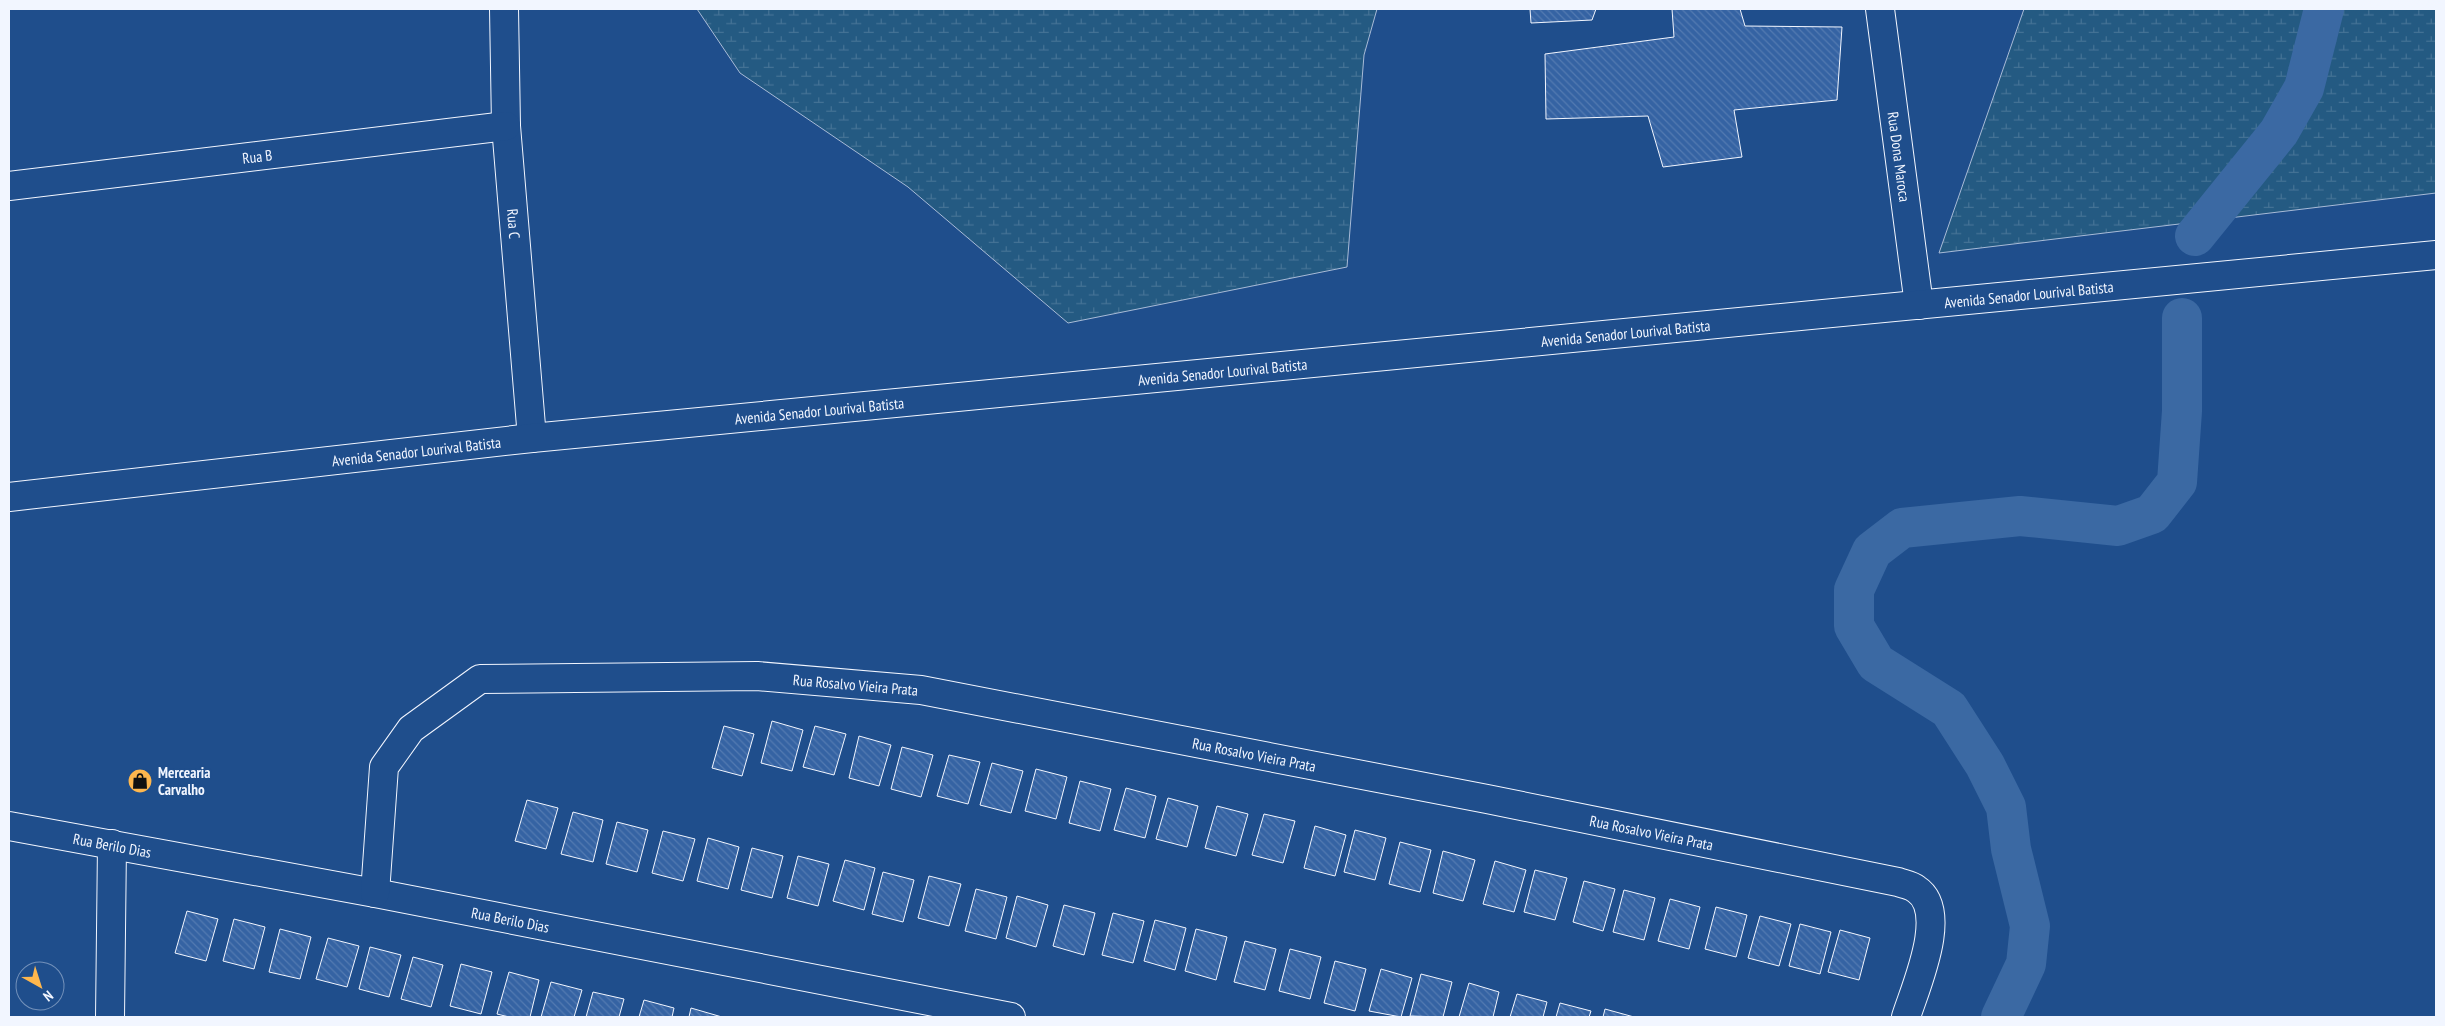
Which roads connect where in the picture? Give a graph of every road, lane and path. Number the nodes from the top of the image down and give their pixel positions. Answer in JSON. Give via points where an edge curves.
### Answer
{"nodes":[{"id":1,"x":504,"y":9,"type":"edge"},
{"id":2,"x":1880,"y":9,"type":"edge"},
{"id":3,"x":506,"y":126,"type":"junction"},
{"id":4,"x":9,"y":186,"type":"edge"},
{"id":5,"x":2436,"y":255,"type":"edge"},
{"id":6,"x":1919,"y":304,"type":"junction"},
{"id":7,"x":532,"y":438,"type":"junction"},
{"id":8,"x":9,"y":497,"type":"edge"},
{"id":9,"x":9,"y":826,"type":"edge"},
{"id":10,"x":112,"y":844,"type":"junction"},
{"id":11,"x":375,"y":893,"type":"junction"},
{"id":12,"x":110,"y":1017,"type":"edge"},
{"id":13,"x":1012,"y":1017,"type":"edge"},
{"id":14,"x":1906,"y":1017,"type":"edge"}],
"edges":[{"from":1,"to":3,"type":"street","name":"Rua C"},
{"from":2,"to":6,"type":"street","name":"Rua Dona Maroca"},
{"from":3,"to":4,"type":"street","name":"Rua B"},
{"from":3,"to":7,"type":"street","name":"Rua C"},
{"from":5,"to":6,"type":"street","name":"Avenida Senador Lourival Batista"},
{"from":6,"to":7,"type":"street","name":"Avenida Senador Lourival Batista"},
{"from":7,"to":8,"type":"street","name":"Avenida Senador Lourival Batista"},
{"from":9,"to":10,"type":"street","name":"Rua Berilo Dias"},
{"from":10,"to":11,"type":"street","name":"Rua Berilo Dias"},
{"from":10,"to":12,"type":"street"},
{"from":11,"to":13,"type":"street","name":"Rua Berilo Dias"},
{"from":11,"to":14,"type":"street","name":"Rua Rosalvo Vieira Prata","via":[[384,767],[411,729],[480,680],[757,676],[921,690],[1898,882],[1916,889],[1925,900],[1930,915],[1930,940]]}]}
